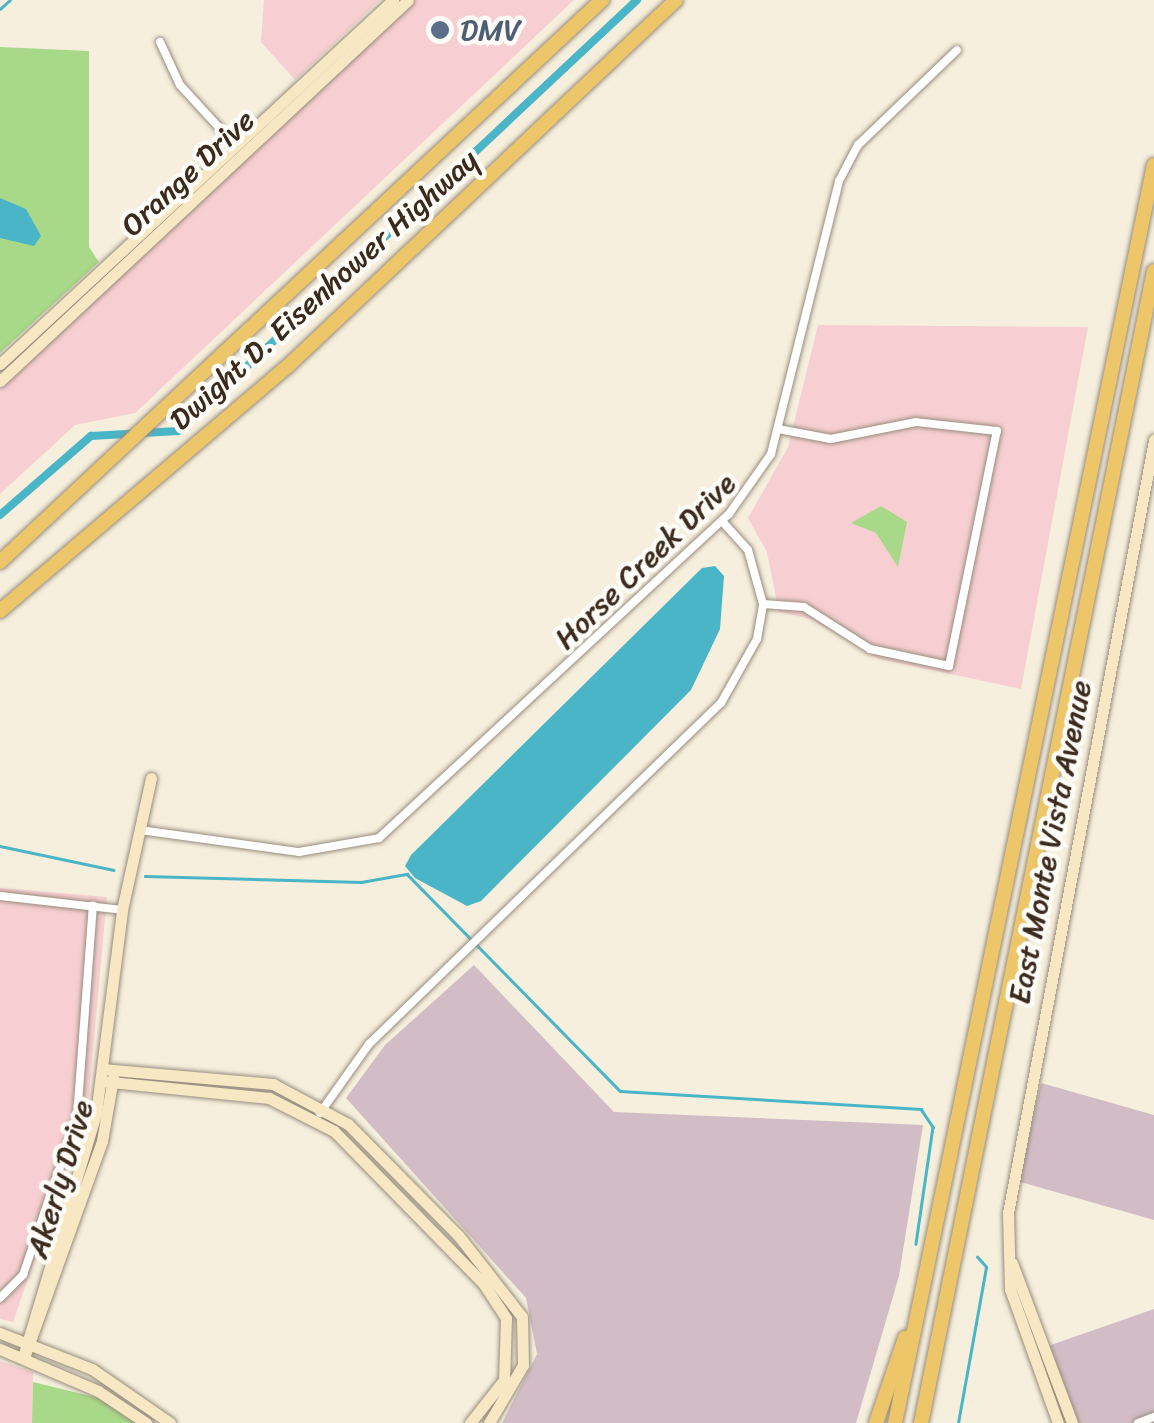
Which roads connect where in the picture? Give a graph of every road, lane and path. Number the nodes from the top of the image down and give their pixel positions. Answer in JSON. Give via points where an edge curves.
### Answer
{"nodes":[{"id":1,"x":393,"y":0,"type":"edge"},
{"id":2,"x":408,"y":0,"type":"edge"},
{"id":3,"x":602,"y":0,"type":"edge"},
{"id":4,"x":676,"y":0,"type":"edge"},
{"id":5,"x":160,"y":42,"type":"dead end"},
{"id":6,"x":958,"y":50,"type":"dead end"},
{"id":7,"x":240,"y":150,"type":"junction"},
{"id":8,"x":1154,"y":165,"type":"edge"},
{"id":9,"x":1154,"y":271,"type":"edge"},
{"id":10,"x":0,"y":364,"type":"edge"},
{"id":11,"x":0,"y":381,"type":"edge"},
{"id":12,"x":778,"y":429,"type":"junction"},
{"id":13,"x":1154,"y":445,"type":"edge"},
{"id":14,"x":722,"y":521,"type":"junction"},
{"id":15,"x":0,"y":562,"type":"edge"},
{"id":16,"x":763,"y":604,"type":"junction"},
{"id":17,"x":0,"y":611,"type":"edge"},
{"id":18,"x":151,"y":778,"type":"dead end"},
{"id":19,"x":140,"y":830,"type":"junction"},
{"id":20,"x":0,"y":896,"type":"edge"},
{"id":21,"x":93,"y":906,"type":"junction"},
{"id":22,"x":122,"y":910,"type":"junction"},
{"id":23,"x":108,"y":1075,"type":"junction"},
{"id":24,"x":325,"y":1107,"type":"junction"},
{"id":25,"x":316,"y":1118,"type":"junction"},
{"id":26,"x":1008,"y":1254,"type":"junction"},
{"id":27,"x":951,"y":1275,"type":"junction"},
{"id":28,"x":923,"y":1286,"type":"junction"},
{"id":29,"x":0,"y":1298,"type":"edge"},
{"id":30,"x":32,"y":1320,"type":"junction"},
{"id":31,"x":0,"y":1333,"type":"edge"},
{"id":32,"x":30,"y":1342,"type":"junction"},
{"id":33,"x":0,"y":1350,"type":"edge"},
{"id":34,"x":23,"y":1357,"type":"junction"},
{"id":35,"x":1154,"y":1417,"type":"edge"},
{"id":36,"x":146,"y":1423,"type":"edge"},
{"id":37,"x":170,"y":1423,"type":"edge"},
{"id":38,"x":470,"y":1423,"type":"edge"},
{"id":39,"x":488,"y":1423,"type":"edge"},
{"id":40,"x":876,"y":1423,"type":"edge"},
{"id":41,"x":895,"y":1423,"type":"edge"},
{"id":42,"x":921,"y":1423,"type":"edge"},
{"id":43,"x":931,"y":1423,"type":"edge"},
{"id":44,"x":1058,"y":1423,"type":"edge"},
{"id":45,"x":1072,"y":1423,"type":"edge"},
{"id":46,"x":1138,"y":1423,"type":"edge"}],
"edges":[{"from":1,"to":7,"type":"street","name":"Orange Drive"},
{"from":2,"to":7,"type":"street","name":"Orange Drive"},
{"from":3,"to":15,"type":"highway","name":"Dwight D. Eisenhower Highway"},
{"from":4,"to":17,"type":"highway","name":"Dwight D. Eisenhower Highway","via":[[298,357]]},
{"from":5,"to":7,"type":"street","via":[[180,85]]},
{"from":6,"to":12,"type":"street","name":"Horse Creek Drive","via":[[858,145],[838,182]]},
{"from":7,"to":10,"type":"street","name":"Orange Drive"},
{"from":7,"to":11,"type":"street","name":"Orange Drive"},
{"from":8,"to":28,"type":"highway"},
{"from":9,"to":27,"type":"highway"},
{"from":12,"to":14,"type":"street","name":"Horse Creek Drive","via":[[760,478]]},
{"from":12,"to":16,"type":"street","via":[[840,439],[916,422],[997,431],[949,666],[870,649],[804,607]]},
{"from":13,"to":26,"type":"street","name":"East Monte Vista Avenue","via":[[1068,876]]},
{"from":14,"to":16,"type":"street","via":[[748,550]]},
{"from":14,"to":19,"type":"street","name":"Horse Creek Drive","via":[[380,838],[299,852]]},
{"from":16,"to":24,"type":"street","via":[[757,639],[697,733],[368,1044]]},
{"from":18,"to":19,"type":"street","name":"Akerly Drive"},
{"from":19,"to":22,"type":"street","name":"Akerly Drive"},
{"from":20,"to":21,"type":"street"},
{"from":21,"to":22,"type":"street"},
{"from":21,"to":29,"type":"street","via":[[77,1117],[23,1276]]},
{"from":22,"to":23,"type":"street","name":"Akerly Drive"},
{"from":23,"to":24,"type":"street","via":[[238,1077]]},
{"from":23,"to":25,"type":"street","via":[[270,1098]]},
{"from":23,"to":30,"type":"street","name":"Akerly Drive"},
{"from":23,"to":32,"type":"street","name":"Akerly Drive"},
{"from":24,"to":25,"type":"street"},
{"from":24,"to":39,"type":"street","via":[[458,1236],[522,1316],[523,1365]]},
{"from":25,"to":38,"type":"street","via":[[431,1227],[506,1318],[504,1380]]},
{"from":26,"to":44,"type":"street","name":"East Monte Vista Avenue","via":[[1010,1289]]},
{"from":26,"to":45,"type":"street","name":"East Monte Vista Avenue"},
{"from":27,"to":42,"type":"highway"},
{"from":27,"to":43,"type":"highway"},
{"from":28,"to":40,"type":"highway"},
{"from":28,"to":41,"type":"highway"},
{"from":30,"to":31,"type":"street"},
{"from":30,"to":32,"type":"street","name":"Akerly Drive"},
{"from":31,"to":32,"type":"street"},
{"from":32,"to":34,"type":"street","name":"Akerly Drive"},
{"from":32,"to":37,"type":"street","via":[[109,1378]]},
{"from":33,"to":34,"type":"street"},
{"from":34,"to":36,"type":"street"},
{"from":35,"to":46,"type":"street"}]}
